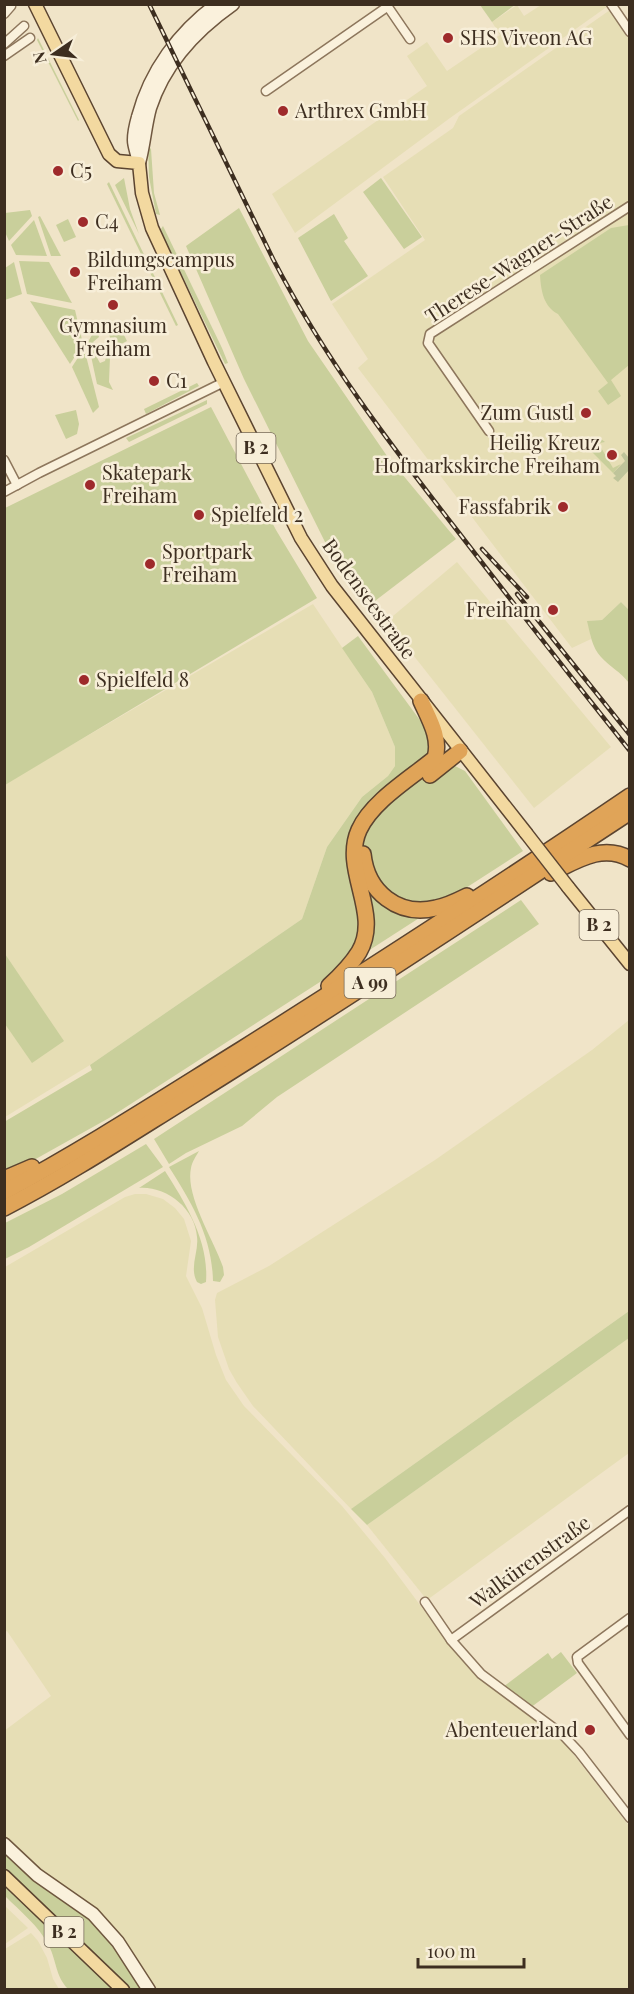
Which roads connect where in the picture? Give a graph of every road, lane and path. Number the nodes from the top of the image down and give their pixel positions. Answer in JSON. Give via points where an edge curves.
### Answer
{"nodes":[{"id":1,"x":35,"y":4,"type":"edge"},
{"id":2,"x":217,"y":4,"type":"edge"},
{"id":3,"x":233,"y":4,"type":"edge"},
{"id":4,"x":611,"y":4,"type":"edge"},
{"id":5,"x":11,"y":6,"type":"dead end"},
{"id":6,"x":386,"y":6,"type":"edge"},
{"id":7,"x":4,"y":14,"type":"edge"},
{"id":8,"x":24,"y":26,"type":"dead end"},
{"id":9,"x":630,"y":32,"type":"edge"},
{"id":10,"x":30,"y":38,"type":"dead end"},
{"id":11,"x":410,"y":39,"type":"dead end"},
{"id":12,"x":5,"y":41,"type":"edge"},
{"id":13,"x":13,"y":50,"type":"junction"},
{"id":14,"x":4,"y":56,"type":"edge"},
{"id":15,"x":266,"y":91,"type":"dead end"},
{"id":16,"x":139,"y":163,"type":"junction"},
{"id":17,"x":630,"y":206,"type":"edge"},
{"id":18,"x":224,"y":382,"type":"junction"},
{"id":19,"x":489,"y":430,"type":"dead end"},
{"id":20,"x":4,"y":460,"type":"edge"},
{"id":21,"x":17,"y":485,"type":"junction"},
{"id":22,"x":4,"y":492,"type":"edge"},
{"id":23,"x":421,"y":701,"type":"junction"},
{"id":24,"x":458,"y":747,"type":"junction"},
{"id":25,"x":437,"y":761,"type":"junction"},
{"id":26,"x":421,"y":775,"type":"junction"},
{"id":27,"x":630,"y":796,"type":"edge"},
{"id":28,"x":630,"y":812,"type":"edge"},
{"id":29,"x":630,"y":859,"type":"edge"},
{"id":30,"x":503,"y":881,"type":"junction"},
{"id":31,"x":495,"y":901,"type":"junction"},
{"id":32,"x":630,"y":964,"type":"edge"},
{"id":33,"x":308,"y":1008,"type":"junction"},
{"id":34,"x":95,"y":1141,"type":"junction"},
{"id":35,"x":4,"y":1179,"type":"edge"},
{"id":36,"x":4,"y":1192,"type":"edge"},
{"id":37,"x":29,"y":1196,"type":"junction"},
{"id":38,"x":4,"y":1209,"type":"edge"},
{"id":39,"x":4,"y":1214,"type":"edge"},
{"id":40,"x":630,"y":1510,"type":"edge"},
{"id":41,"x":424,"y":1602,"type":"dead end"},
{"id":42,"x":630,"y":1618,"type":"edge"},
{"id":43,"x":451,"y":1640,"type":"junction"},
{"id":44,"x":630,"y":1735,"type":"edge"},
{"id":45,"x":630,"y":1818,"type":"edge"},
{"id":46,"x":4,"y":1844,"type":"edge"},
{"id":47,"x":4,"y":1876,"type":"edge"},
{"id":48,"x":123,"y":1989,"type":"edge"},
{"id":49,"x":149,"y":1989,"type":"edge"}],
"edges":[{"from":1,"to":16,"type":"main road","via":[[109,154],[117,161]]},
{"from":2,"to":16,"type":"main road","via":[[182,36],[151,83],[140,108],[135,136]]},
{"from":3,"to":16,"type":"main road","via":[[192,38],[165,75],[150,109]]},
{"from":4,"to":9,"type":"street"},
{"from":5,"to":7,"type":"street"},
{"from":6,"to":11,"type":"street"},
{"from":6,"to":15,"type":"street"},
{"from":8,"to":12,"type":"street"},
{"from":10,"to":13,"type":"street"},
{"from":12,"to":13,"type":"street"},
{"from":13,"to":14,"type":"street"},
{"from":16,"to":18,"type":"main road","name":"Bodenseestraße","number":"B 2","via":[[152,228]]},
{"from":17,"to":19,"type":"street","name":"Therese-Wagner-Straße","via":[[430,334],[428,343]]},
{"from":18,"to":21,"type":"street"},
{"from":18,"to":23,"type":"main road","name":"Bodenseestraße","number":"B 2","via":[[314,560]]},
{"from":20,"to":21,"type":"street"},
{"from":21,"to":22,"type":"street"},
{"from":23,"to":24,"type":"main road","name":"Bodenseestraße","number":"B 2"},
{"from":23,"to":25,"type":"highway","via":[[435,733]]},
{"from":24,"to":25,"type":"highway"},
{"from":24,"to":32,"type":"main road","name":"Bodenseestraße","number":"B 2","bridge":true},
{"from":25,"to":26,"type":"highway"},
{"from":26,"to":30,"type":"highway","via":[[370,826],[364,865],[375,888],[388,901],[425,910]]},
{"from":26,"to":33,"type":"highway","via":[[379,803],[358,831],[355,867],[366,913],[366,934],[350,965]]},
{"from":27,"to":30,"type":"highway","number":"A 99"},
{"from":28,"to":31,"type":"highway","number":"A 99"},
{"from":29,"to":31,"type":"highway","via":[[615,853],[595,853]]},
{"from":30,"to":33,"type":"highway","number":"A 99"},
{"from":31,"to":37,"type":"highway","number":"A 99","via":[[244,1064]]},
{"from":33,"to":34,"type":"highway","number":"A 99"},
{"from":34,"to":35,"type":"highway"},
{"from":34,"to":36,"type":"highway","number":"A 99"},
{"from":37,"to":38,"type":"highway","number":"A 99"},
{"from":37,"to":39,"type":"highway"},
{"from":40,"to":43,"type":"street","name":"Walkürenstraße"},
{"from":41,"to":43,"type":"street"},
{"from":42,"to":44,"type":"street","via":[[577,1657]]},
{"from":43,"to":45,"type":"street","via":[[489,1682],[563,1735]]},
{"from":46,"to":49,"type":"main road","via":[[37,1875],[93,1914],[118,1942]]},
{"from":47,"to":48,"type":"main road","number":"B 2"}]}
